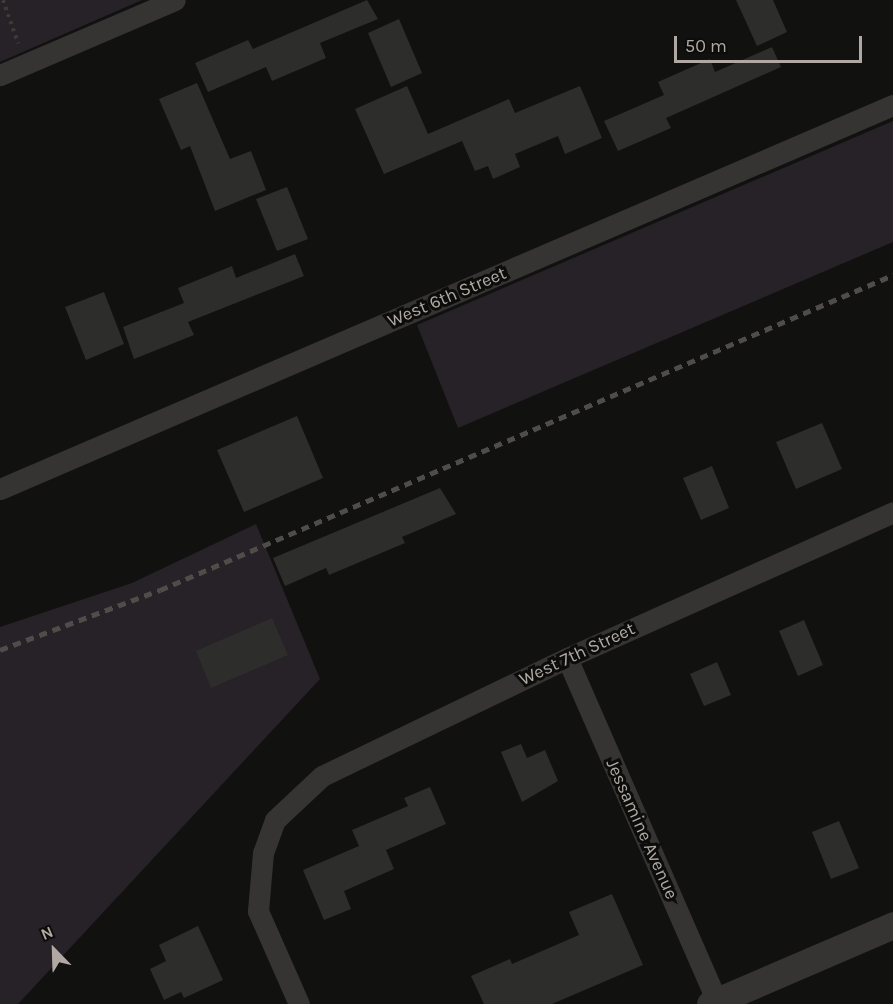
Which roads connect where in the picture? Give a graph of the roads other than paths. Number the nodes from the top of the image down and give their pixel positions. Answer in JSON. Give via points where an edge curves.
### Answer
{"nodes":[{"id":1,"x":175,"y":0,"type":"edge"},
{"id":2,"x":0,"y":75,"type":"edge"},
{"id":3,"x":893,"y":105,"type":"edge"},
{"id":4,"x":0,"y":489,"type":"edge"},
{"id":5,"x":893,"y":512,"type":"edge"},
{"id":6,"x":567,"y":658,"type":"junction"},
{"id":7,"x":893,"y":925,"type":"edge"},
{"id":8,"x":713,"y":1002,"type":"edge"},
{"id":9,"x":299,"y":1004,"type":"edge"}],
"edges":[{"from":1,"to":2,"type":"street"},
{"from":3,"to":4,"type":"street","name":"West 6th Street"},
{"from":5,"to":6,"type":"street","name":"West 7th Street"},
{"from":6,"to":8,"type":"street","name":"Jessamine Avenue"},
{"from":6,"to":9,"type":"street","name":"West 7th Street","via":[[322,776],[274,820],[263,853],[258,911]]},
{"from":7,"to":8,"type":"street"}]}
